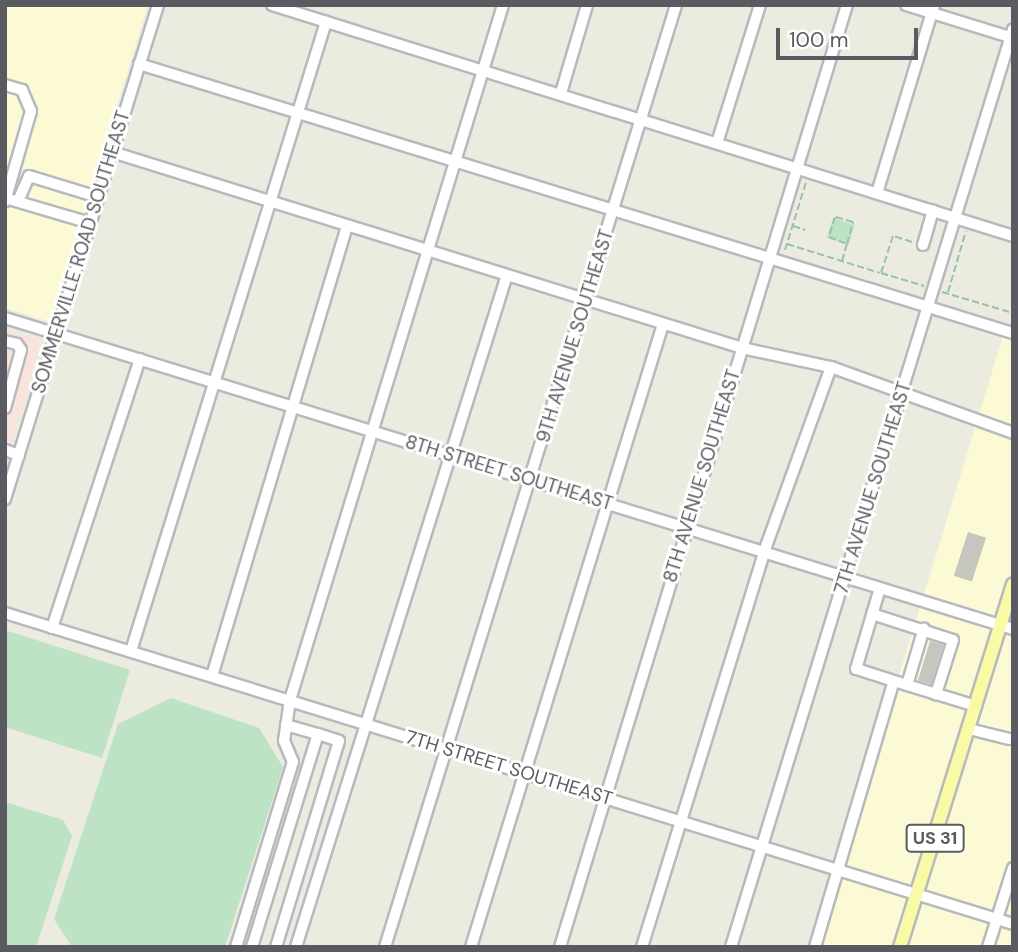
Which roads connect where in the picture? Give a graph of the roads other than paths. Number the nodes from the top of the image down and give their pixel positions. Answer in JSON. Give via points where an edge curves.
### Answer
{"nodes":[{"id":1,"x":272,"y":5,"type":"edge"},
{"id":2,"x":503,"y":5,"type":"edge"},
{"id":3,"x":587,"y":5,"type":"edge"},
{"id":4,"x":676,"y":5,"type":"edge"},
{"id":5,"x":760,"y":5,"type":"edge"},
{"id":6,"x":847,"y":5,"type":"edge"},
{"id":7,"x":906,"y":5,"type":"edge"},
{"id":8,"x":153,"y":6,"type":"edge"},
{"id":9,"x":933,"y":9,"type":"edge"},
{"id":10,"x":326,"y":23,"type":"junction"},
{"id":11,"x":1012,"y":35,"type":"edge"},
{"id":12,"x":139,"y":64,"type":"junction"},
{"id":13,"x":483,"y":69,"type":"junction"},
{"id":14,"x":5,"y":85,"type":"edge"},
{"id":15,"x":561,"y":93,"type":"junction"},
{"id":16,"x":296,"y":112,"type":"junction"},
{"id":17,"x":640,"y":120,"type":"junction"},
{"id":18,"x":718,"y":143,"type":"junction"},
{"id":19,"x":112,"y":152,"type":"junction"},
{"id":20,"x":453,"y":160,"type":"junction"},
{"id":21,"x":803,"y":171,"type":"junction"},
{"id":22,"x":877,"y":193,"type":"junction"},
{"id":23,"x":98,"y":197,"type":"junction"},
{"id":24,"x":6,"y":199,"type":"edge"},
{"id":25,"x":18,"y":201,"type":"junction"},
{"id":26,"x":270,"y":201,"type":"junction"},
{"id":27,"x":613,"y":210,"type":"junction"},
{"id":28,"x":933,"y":210,"type":"junction"},
{"id":29,"x":954,"y":217,"type":"junction"},
{"id":30,"x":90,"y":223,"type":"junction"},
{"id":31,"x":347,"y":226,"type":"junction"},
{"id":32,"x":1013,"y":236,"type":"edge"},
{"id":33,"x":923,"y":245,"type":"road end"},
{"id":34,"x":427,"y":250,"type":"junction"},
{"id":35,"x":769,"y":258,"type":"junction"},
{"id":36,"x":506,"y":275,"type":"junction"},
{"id":37,"x":585,"y":300,"type":"junction"},
{"id":38,"x":929,"y":307,"type":"junction"},
{"id":39,"x":5,"y":318,"type":"edge"},
{"id":40,"x":663,"y":324,"type":"junction"},
{"id":41,"x":1013,"y":333,"type":"edge"},
{"id":42,"x":56,"y":334,"type":"junction"},
{"id":43,"x":5,"y":341,"type":"edge"},
{"id":44,"x":742,"y":348,"type":"junction"},
{"id":45,"x":140,"y":359,"type":"junction"},
{"id":46,"x":831,"y":367,"type":"junction"},
{"id":47,"x":214,"y":382,"type":"junction"},
{"id":48,"x":902,"y":394,"type":"junction"},
{"id":49,"x":292,"y":407,"type":"junction"},
{"id":50,"x":5,"y":408,"type":"edge"},
{"id":51,"x":372,"y":431,"type":"junction"},
{"id":52,"x":1013,"y":433,"type":"edge"},
{"id":53,"x":5,"y":450,"type":"edge"},
{"id":54,"x":19,"y":455,"type":"junction"},
{"id":55,"x":450,"y":455,"type":"junction"},
{"id":56,"x":530,"y":480,"type":"junction"},
{"id":57,"x":5,"y":499,"type":"edge"},
{"id":58,"x":607,"y":504,"type":"junction"},
{"id":59,"x":686,"y":528,"type":"junction"},
{"id":60,"x":764,"y":552,"type":"junction"},
{"id":61,"x":845,"y":578,"type":"junction"},
{"id":62,"x":1013,"y":584,"type":"edge"},
{"id":63,"x":880,"y":588,"type":"junction"},
{"id":64,"x":938,"y":606,"type":"junction"},
{"id":65,"x":5,"y":613,"type":"edge"},
{"id":66,"x":873,"y":614,"type":"junction"},
{"id":67,"x":1006,"y":627,"type":"edge"},
{"id":68,"x":52,"y":628,"type":"junction"},
{"id":69,"x":927,"y":629,"type":"junction"},
{"id":70,"x":131,"y":652,"type":"junction"},
{"id":71,"x":212,"y":676,"type":"junction"},
{"id":72,"x":894,"y":681,"type":"junction"},
{"id":73,"x":907,"y":685,"type":"junction"},
{"id":74,"x":936,"y":694,"type":"junction"},
{"id":75,"x":290,"y":700,"type":"junction"},
{"id":76,"x":976,"y":706,"type":"junction"},
{"id":77,"x":367,"y":722,"type":"junction"},
{"id":78,"x":286,"y":725,"type":"junction"},
{"id":79,"x":969,"y":729,"type":"junction"},
{"id":80,"x":318,"y":734,"type":"junction"},
{"id":81,"x":1009,"y":739,"type":"dead end"},
{"id":82,"x":446,"y":750,"type":"junction"},
{"id":83,"x":525,"y":773,"type":"junction"},
{"id":84,"x":604,"y":797,"type":"junction"},
{"id":85,"x":681,"y":821,"type":"junction"},
{"id":86,"x":762,"y":847,"type":"junction"},
{"id":87,"x":1013,"y":868,"type":"edge"},
{"id":88,"x":839,"y":869,"type":"junction"},
{"id":89,"x":916,"y":894,"type":"junction"},
{"id":90,"x":996,"y":919,"type":"junction"},
{"id":91,"x":1013,"y":924,"type":"edge"},
{"id":92,"x":236,"y":947,"type":"edge"},
{"id":93,"x":252,"y":947,"type":"edge"},
{"id":94,"x":276,"y":947,"type":"edge"},
{"id":95,"x":296,"y":947,"type":"edge"},
{"id":96,"x":385,"y":947,"type":"edge"},
{"id":97,"x":471,"y":947,"type":"edge"},
{"id":98,"x":560,"y":947,"type":"edge"},
{"id":99,"x":642,"y":947,"type":"edge"},
{"id":100,"x":731,"y":947,"type":"edge"},
{"id":101,"x":815,"y":947,"type":"edge"},
{"id":102,"x":901,"y":947,"type":"edge"},
{"id":103,"x":988,"y":947,"type":"edge"}],
"edges":[{"from":1,"to":10,"type":"street"},
{"from":2,"to":13,"type":"street"},
{"from":3,"to":15,"type":"street"},
{"from":4,"to":17,"type":"street","name":"9TH AVENUE SOUTHEAST"},
{"from":5,"to":18,"type":"street"},
{"from":6,"to":21,"type":"street","name":"8TH AVENUE SOUTHEAST"},
{"from":7,"to":9,"type":"street"},
{"from":8,"to":12,"type":"street","name":"SOMMERVILLE ROAD SOUTHEAST"},
{"from":9,"to":11,"type":"street"},
{"from":9,"to":22,"type":"street"},
{"from":10,"to":13,"type":"street"},
{"from":10,"to":16,"type":"street"},
{"from":11,"to":29,"type":"street","name":"7TH AVENUE SOUTHEAST"},
{"from":12,"to":16,"type":"street"},
{"from":12,"to":19,"type":"street","name":"SOMMERVILLE ROAD SOUTHEAST"},
{"from":13,"to":15,"type":"street"},
{"from":13,"to":20,"type":"street"},
{"from":14,"to":24,"type":"street","via":[[22,90],[31,110]]},
{"from":15,"to":17,"type":"street"},
{"from":16,"to":20,"type":"street"},
{"from":16,"to":26,"type":"street"},
{"from":17,"to":18,"type":"street"},
{"from":17,"to":27,"type":"street","name":"9TH AVENUE SOUTHEAST"},
{"from":18,"to":21,"type":"street"},
{"from":19,"to":23,"type":"street","name":"SOMMERVILLE ROAD SOUTHEAST"},
{"from":19,"to":26,"type":"street"},
{"from":20,"to":27,"type":"street"},
{"from":20,"to":34,"type":"street"},
{"from":21,"to":22,"type":"street"},
{"from":21,"to":35,"type":"street","name":"8TH AVENUE SOUTHEAST"},
{"from":22,"to":28,"type":"street"},
{"from":23,"to":25,"type":"street","via":[[29,176]]},
{"from":23,"to":30,"type":"street","name":"SOMMERVILLE ROAD SOUTHEAST"},
{"from":24,"to":25,"type":"street"},
{"from":25,"to":30,"type":"street"},
{"from":26,"to":31,"type":"street"},
{"from":26,"to":47,"type":"street"},
{"from":27,"to":35,"type":"street"},
{"from":27,"to":37,"type":"street","name":"9TH AVENUE SOUTHEAST"},
{"from":28,"to":29,"type":"street"},
{"from":28,"to":33,"type":"street"},
{"from":29,"to":32,"type":"street"},
{"from":29,"to":38,"type":"street","name":"7TH AVENUE SOUTHEAST"},
{"from":30,"to":42,"type":"street","name":"SOMMERVILLE ROAD SOUTHEAST"},
{"from":31,"to":34,"type":"street"},
{"from":31,"to":49,"type":"street"},
{"from":34,"to":36,"type":"street"},
{"from":34,"to":51,"type":"street"},
{"from":35,"to":38,"type":"street"},
{"from":35,"to":44,"type":"street","name":"8TH AVENUE SOUTHEAST"},
{"from":36,"to":37,"type":"street"},
{"from":36,"to":55,"type":"street"},
{"from":37,"to":40,"type":"street"},
{"from":37,"to":56,"type":"street","name":"9TH AVENUE SOUTHEAST"},
{"from":38,"to":41,"type":"street"},
{"from":38,"to":48,"type":"street","name":"7TH AVENUE SOUTHEAST"},
{"from":39,"to":42,"type":"street","name":"8TH STREET SOUTHEAST"},
{"from":40,"to":44,"type":"street"},
{"from":40,"to":58,"type":"street"},
{"from":42,"to":45,"type":"street","name":"8TH STREET SOUTHEAST"},
{"from":42,"to":54,"type":"street","name":"SOMMERVILLE ROAD SOUTHEAST"},
{"from":43,"to":50,"type":"street","via":[[21,350]]},
{"from":44,"to":46,"type":"street"},
{"from":44,"to":59,"type":"street","name":"8TH AVENUE SOUTHEAST"},
{"from":45,"to":47,"type":"street","name":"8TH STREET SOUTHEAST"},
{"from":45,"to":68,"type":"street"},
{"from":46,"to":48,"type":"street"},
{"from":46,"to":60,"type":"street"},
{"from":47,"to":49,"type":"street","name":"8TH STREET SOUTHEAST"},
{"from":47,"to":70,"type":"street"},
{"from":48,"to":52,"type":"street"},
{"from":48,"to":61,"type":"street","name":"7TH AVENUE SOUTHEAST"},
{"from":49,"to":51,"type":"street","name":"8TH STREET SOUTHEAST"},
{"from":49,"to":71,"type":"street"},
{"from":51,"to":55,"type":"street","name":"8TH STREET SOUTHEAST"},
{"from":51,"to":75,"type":"street"},
{"from":53,"to":54,"type":"street"},
{"from":54,"to":57,"type":"street","name":"SOMMERVILLE ROAD SOUTHEAST"},
{"from":55,"to":56,"type":"street","name":"8TH STREET SOUTHEAST"},
{"from":55,"to":77,"type":"street"},
{"from":56,"to":58,"type":"street","name":"8TH STREET SOUTHEAST"},
{"from":56,"to":82,"type":"street","name":"9TH AVENUE SOUTHEAST"},
{"from":58,"to":59,"type":"street","name":"8TH STREET SOUTHEAST"},
{"from":58,"to":83,"type":"street"},
{"from":59,"to":60,"type":"street","name":"8TH STREET SOUTHEAST"},
{"from":59,"to":84,"type":"street","name":"8TH AVENUE SOUTHEAST"},
{"from":60,"to":61,"type":"street","name":"8TH STREET SOUTHEAST"},
{"from":60,"to":85,"type":"street"},
{"from":61,"to":63,"type":"street","name":"8TH STREET SOUTHEAST"},
{"from":61,"to":86,"type":"street","name":"7TH AVENUE SOUTHEAST"},
{"from":62,"to":67,"type":"main road","number":"US 31"},
{"from":63,"to":64,"type":"street","name":"8TH STREET SOUTHEAST"},
{"from":63,"to":66,"type":"street"},
{"from":64,"to":67,"type":"street","name":"8TH STREET SOUTHEAST"},
{"from":64,"to":69,"type":"street"},
{"from":65,"to":68,"type":"street","name":"7TH STREET SOUTHEAST"},
{"from":66,"to":69,"type":"street"},
{"from":66,"to":72,"type":"street","via":[[856,669]]},
{"from":67,"to":76,"type":"main road","number":"US 31"},
{"from":68,"to":70,"type":"street","name":"7TH STREET SOUTHEAST"},
{"from":69,"to":73,"type":"street"},
{"from":69,"to":74,"type":"street","via":[[953,640]]},
{"from":70,"to":71,"type":"street","name":"7TH STREET SOUTHEAST"},
{"from":71,"to":75,"type":"street","name":"7TH STREET SOUTHEAST"},
{"from":72,"to":73,"type":"street"},
{"from":72,"to":88,"type":"street"},
{"from":73,"to":74,"type":"street"},
{"from":74,"to":76,"type":"street"},
{"from":75,"to":77,"type":"street","name":"7TH STREET SOUTHEAST"},
{"from":75,"to":78,"type":"street"},
{"from":76,"to":79,"type":"main road","number":"US 31"},
{"from":77,"to":82,"type":"street","name":"7TH STREET SOUTHEAST"},
{"from":77,"to":95,"type":"street"},
{"from":78,"to":80,"type":"street"},
{"from":78,"to":92,"type":"street","via":[[284,741],[293,762]]},
{"from":79,"to":81,"type":"street"},
{"from":79,"to":89,"type":"main road","number":"US 31"},
{"from":80,"to":93,"type":"street"},
{"from":80,"to":94,"type":"street","via":[[339,741]]},
{"from":82,"to":83,"type":"street","name":"7TH STREET SOUTHEAST"},
{"from":82,"to":96,"type":"street","name":"9TH AVENUE SOUTHEAST"},
{"from":83,"to":84,"type":"street","name":"7TH STREET SOUTHEAST"},
{"from":83,"to":97,"type":"street"},
{"from":84,"to":85,"type":"street","name":"7TH STREET SOUTHEAST"},
{"from":84,"to":98,"type":"street","name":"8TH AVENUE SOUTHEAST"},
{"from":85,"to":86,"type":"street","name":"7TH STREET SOUTHEAST"},
{"from":85,"to":99,"type":"street"},
{"from":86,"to":88,"type":"street","name":"7TH STREET SOUTHEAST"},
{"from":86,"to":100,"type":"street","name":"7TH AVENUE SOUTHEAST"},
{"from":87,"to":90,"type":"street"},
{"from":88,"to":89,"type":"street","name":"7TH STREET SOUTHEAST"},
{"from":88,"to":101,"type":"street"},
{"from":89,"to":90,"type":"street","name":"7TH STREET SOUTHEAST"},
{"from":89,"to":102,"type":"main road","number":"US 31"},
{"from":90,"to":91,"type":"street","name":"7TH STREET SOUTHEAST"},
{"from":90,"to":103,"type":"street"}]}
